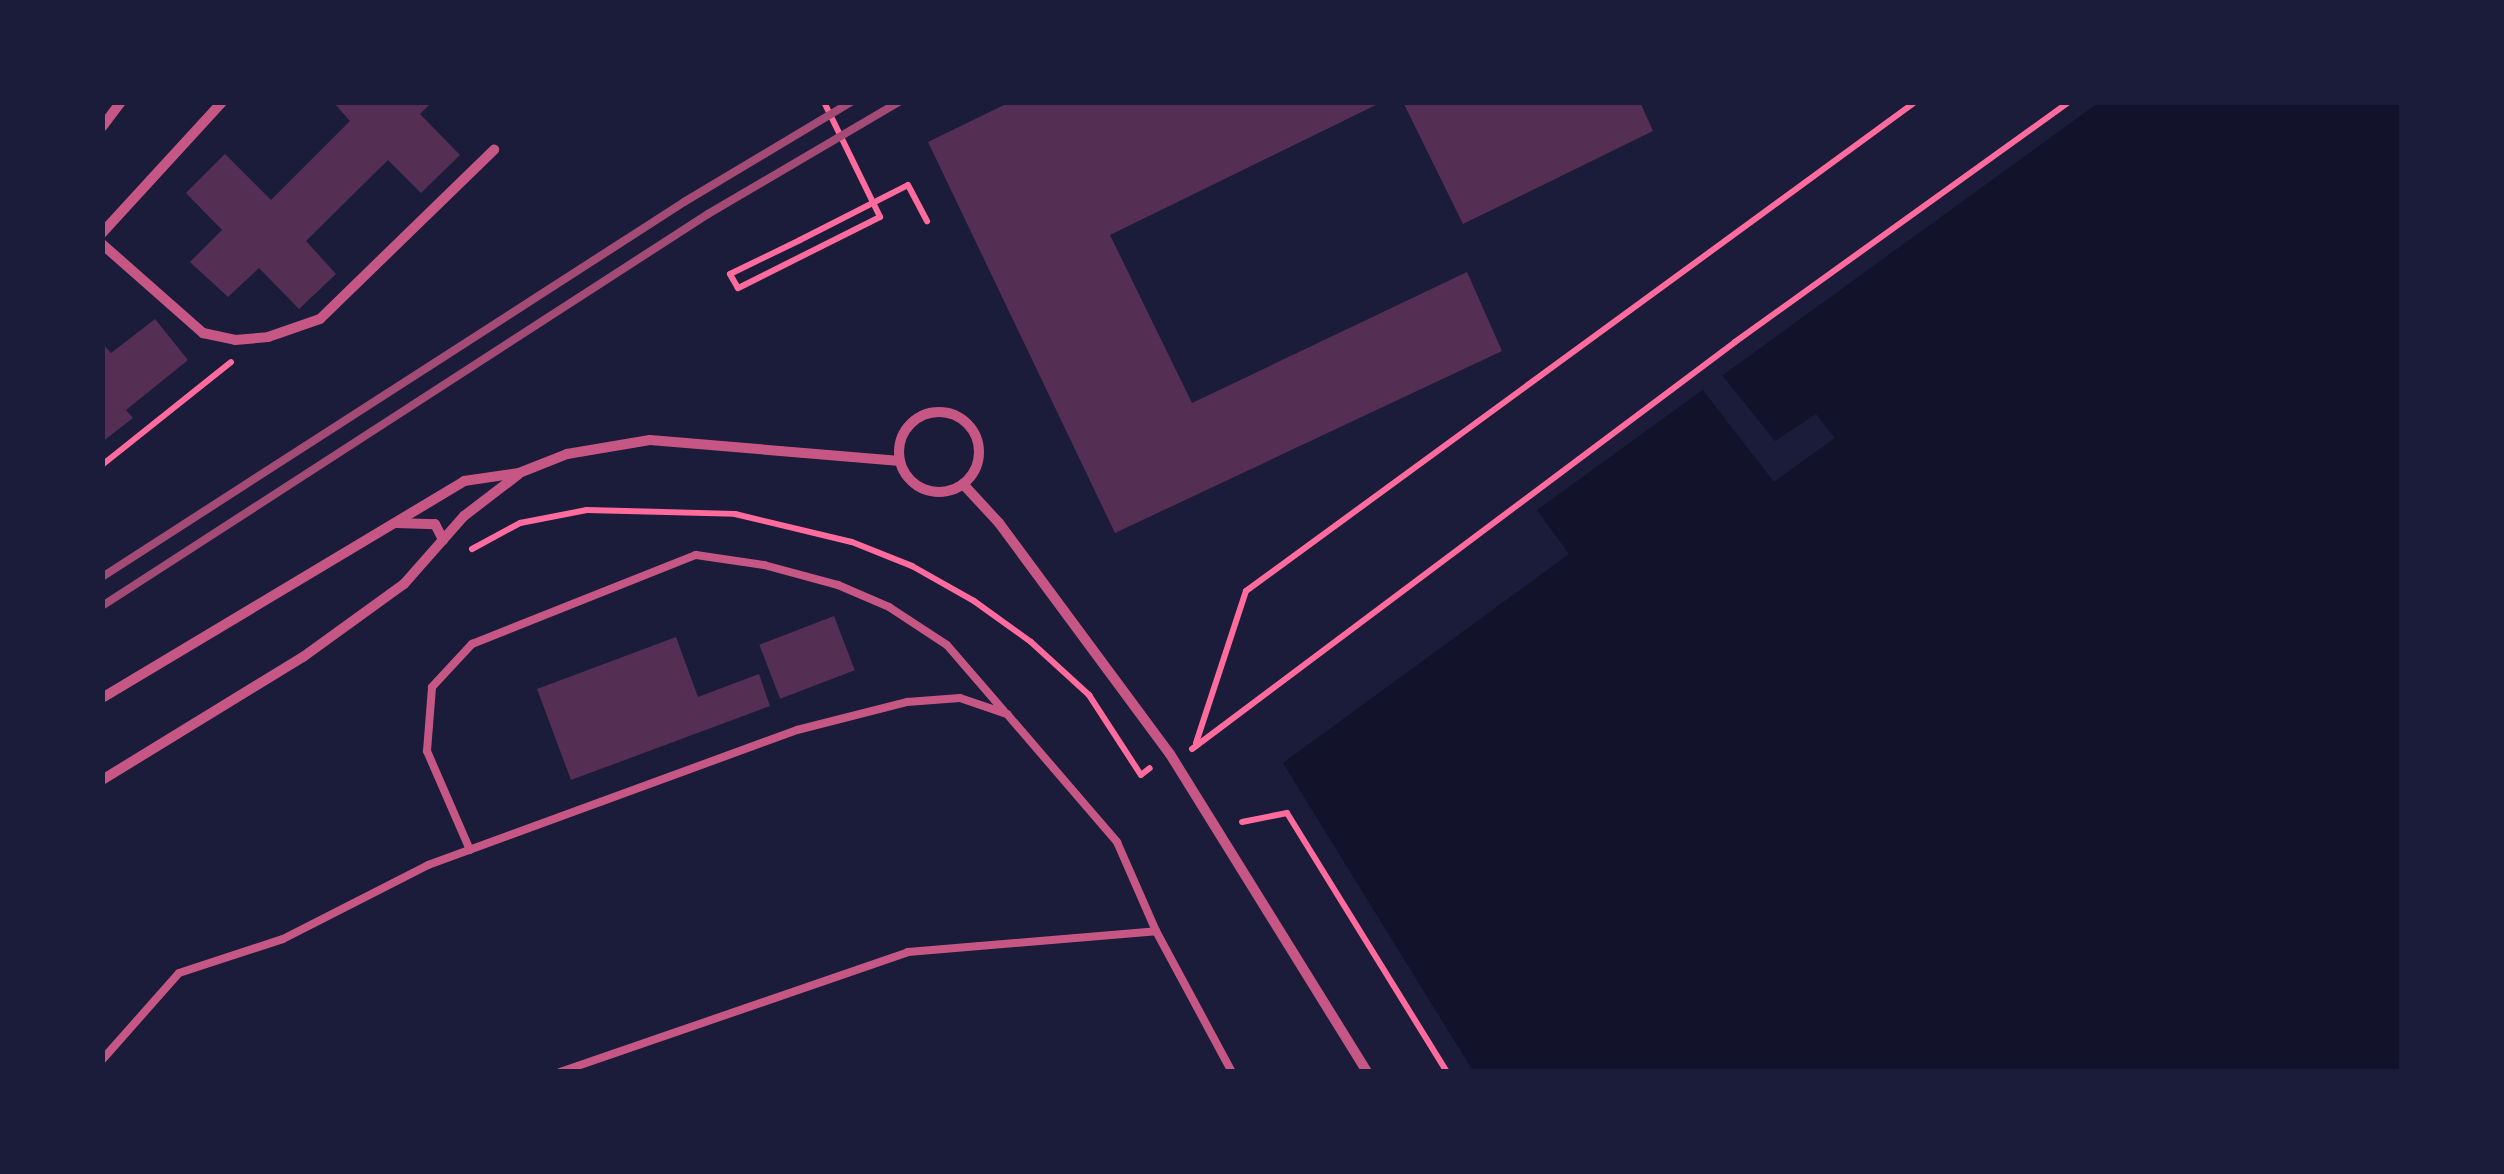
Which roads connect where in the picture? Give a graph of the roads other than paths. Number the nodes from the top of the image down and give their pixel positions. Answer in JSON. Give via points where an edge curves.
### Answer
{"nodes":[{"id":1,"x":121,"y":102,"type":"edge"},
{"id":2,"x":222,"y":102,"type":"edge"},
{"id":3,"x":102,"y":127,"type":"edge"},
{"id":4,"x":494,"y":150,"type":"dead end"},
{"id":5,"x":102,"y":232,"type":"edge"},
{"id":6,"x":102,"y":244,"type":"edge"},
{"id":7,"x":900,"y":461,"type":"junction"},
{"id":8,"x":519,"y":473,"type":"junction"},
{"id":9,"x":963,"y":484,"type":"junction"},
{"id":10,"x":386,"y":524,"type":"junction"},
{"id":11,"x":443,"y":540,"type":"junction"},
{"id":12,"x":102,"y":698,"type":"edge"},
{"id":13,"x":1007,"y":714,"type":"junction"},
{"id":14,"x":102,"y":780,"type":"edge"},
{"id":15,"x":470,"y":850,"type":"junction"},
{"id":16,"x":1156,"y":931,"type":"junction"},
{"id":17,"x":102,"y":1060,"type":"edge"},
{"id":18,"x":560,"y":1072,"type":"edge"},
{"id":19,"x":1232,"y":1072,"type":"edge"},
{"id":20,"x":1366,"y":1072,"type":"edge"}],
"edges":[{"from":1,"to":3,"type":"street"},
{"from":2,"to":5,"type":"street"},
{"from":4,"to":6,"type":"street","via":[[302,329],[234,340],[204,333]]},
{"from":7,"to":8,"type":"street","via":[[650,440],[568,454]]},
{"from":7,"to":9,"type":"street","via":[[925,490]]},
{"from":7,"to":9,"type":"street","via":[[912,422],[948,413],[970,427],[979,450]]},
{"from":8,"to":10,"type":"street","via":[[464,480]]},
{"from":8,"to":11,"type":"street"},
{"from":9,"to":20,"type":"street","via":[[1000,523],[1170,754]]},
{"from":10,"to":11,"type":"street","via":[[435,524]]},
{"from":10,"to":12,"type":"street"},
{"from":11,"to":14,"type":"street","via":[[404,584],[303,656]]},
{"from":13,"to":15,"type":"lane","via":[[960,698],[907,702],[816,725]]},
{"from":13,"to":15,"type":"lane","via":[[947,644],[889,606],[819,580],[696,555],[472,644],[432,686],[427,751]]},
{"from":13,"to":16,"type":"lane","via":[[1118,842]]},
{"from":15,"to":17,"type":"lane","via":[[284,939],[180,972]]},
{"from":16,"to":18,"type":"lane","via":[[908,952]]},
{"from":16,"to":19,"type":"lane"}]}
